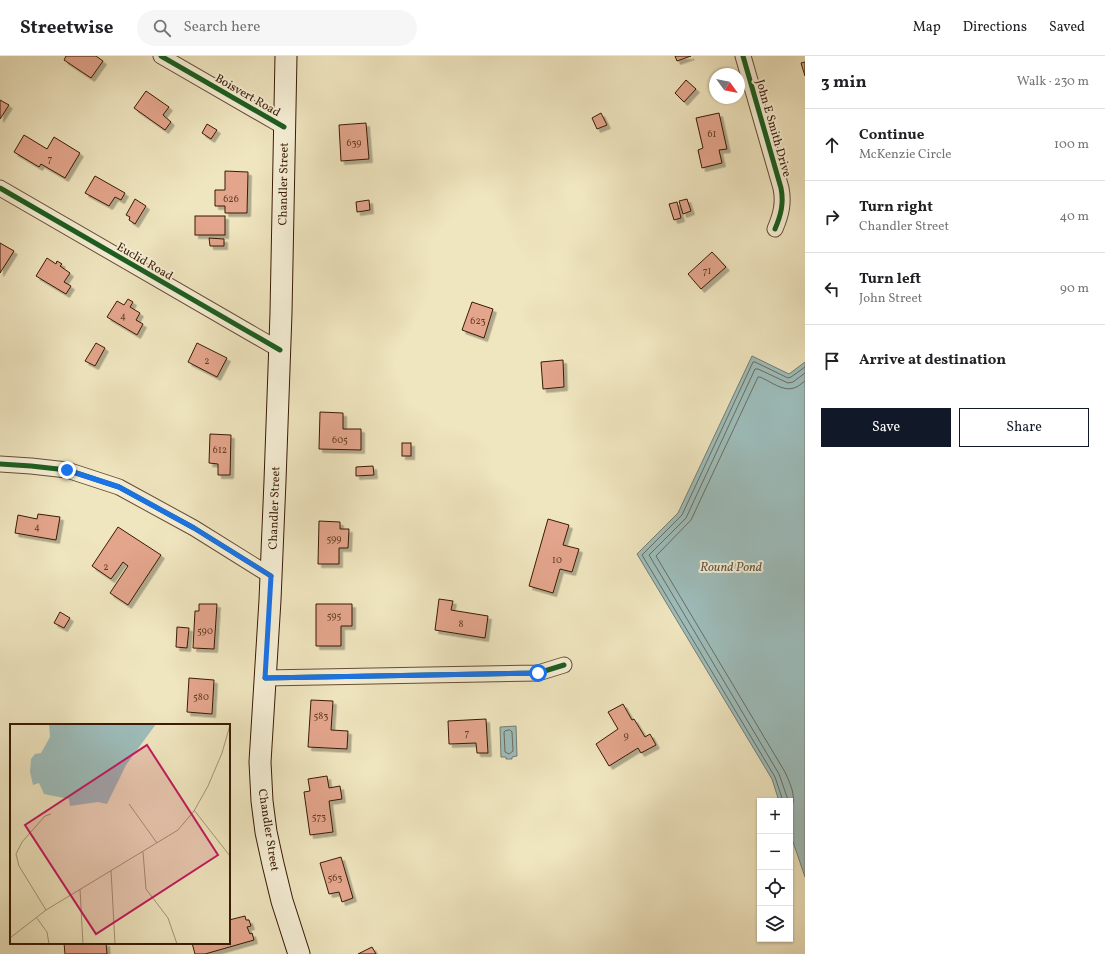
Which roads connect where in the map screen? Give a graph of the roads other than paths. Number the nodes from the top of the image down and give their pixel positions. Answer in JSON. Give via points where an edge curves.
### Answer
{"nodes":[{"id":1,"x":161,"y":56,"type":"edge"},
{"id":2,"x":286,"y":56,"type":"edge"},
{"id":3,"x":743,"y":56,"type":"edge"},
{"id":4,"x":284,"y":127,"type":"junction"},
{"id":5,"x":0,"y":188,"type":"edge"},
{"id":6,"x":776,"y":229,"type":"dead end"},
{"id":7,"x":280,"y":350,"type":"junction"},
{"id":8,"x":0,"y":464,"type":"edge"},
{"id":9,"x":271,"y":576,"type":"junction"},
{"id":10,"x":564,"y":665,"type":"dead end"},
{"id":11,"x":265,"y":678,"type":"junction"},
{"id":12,"x":299,"y":954,"type":"edge"}],
"edges":[{"from":1,"to":4,"type":"street","name":"Boisvert Road"},
{"from":2,"to":4,"type":"main road","name":"Chandler Street"},
{"from":3,"to":6,"type":"street","name":"John E Smith Drive","via":[[783,197]]},
{"from":4,"to":7,"type":"main road","name":"Chandler Street"},
{"from":5,"to":7,"type":"street","name":"Euclid Road"},
{"from":7,"to":9,"type":"main road","name":"Chandler Street"},
{"from":8,"to":9,"type":"street","via":[[67,470],[119,487],[194,528]]},
{"from":9,"to":11,"type":"main road","name":"Chandler Street"},
{"from":10,"to":11,"type":"street","via":[[538,673]]},
{"from":11,"to":12,"type":"main road","name":"Chandler Street","via":[[260,762],[262,800],[273,864]]}]}
